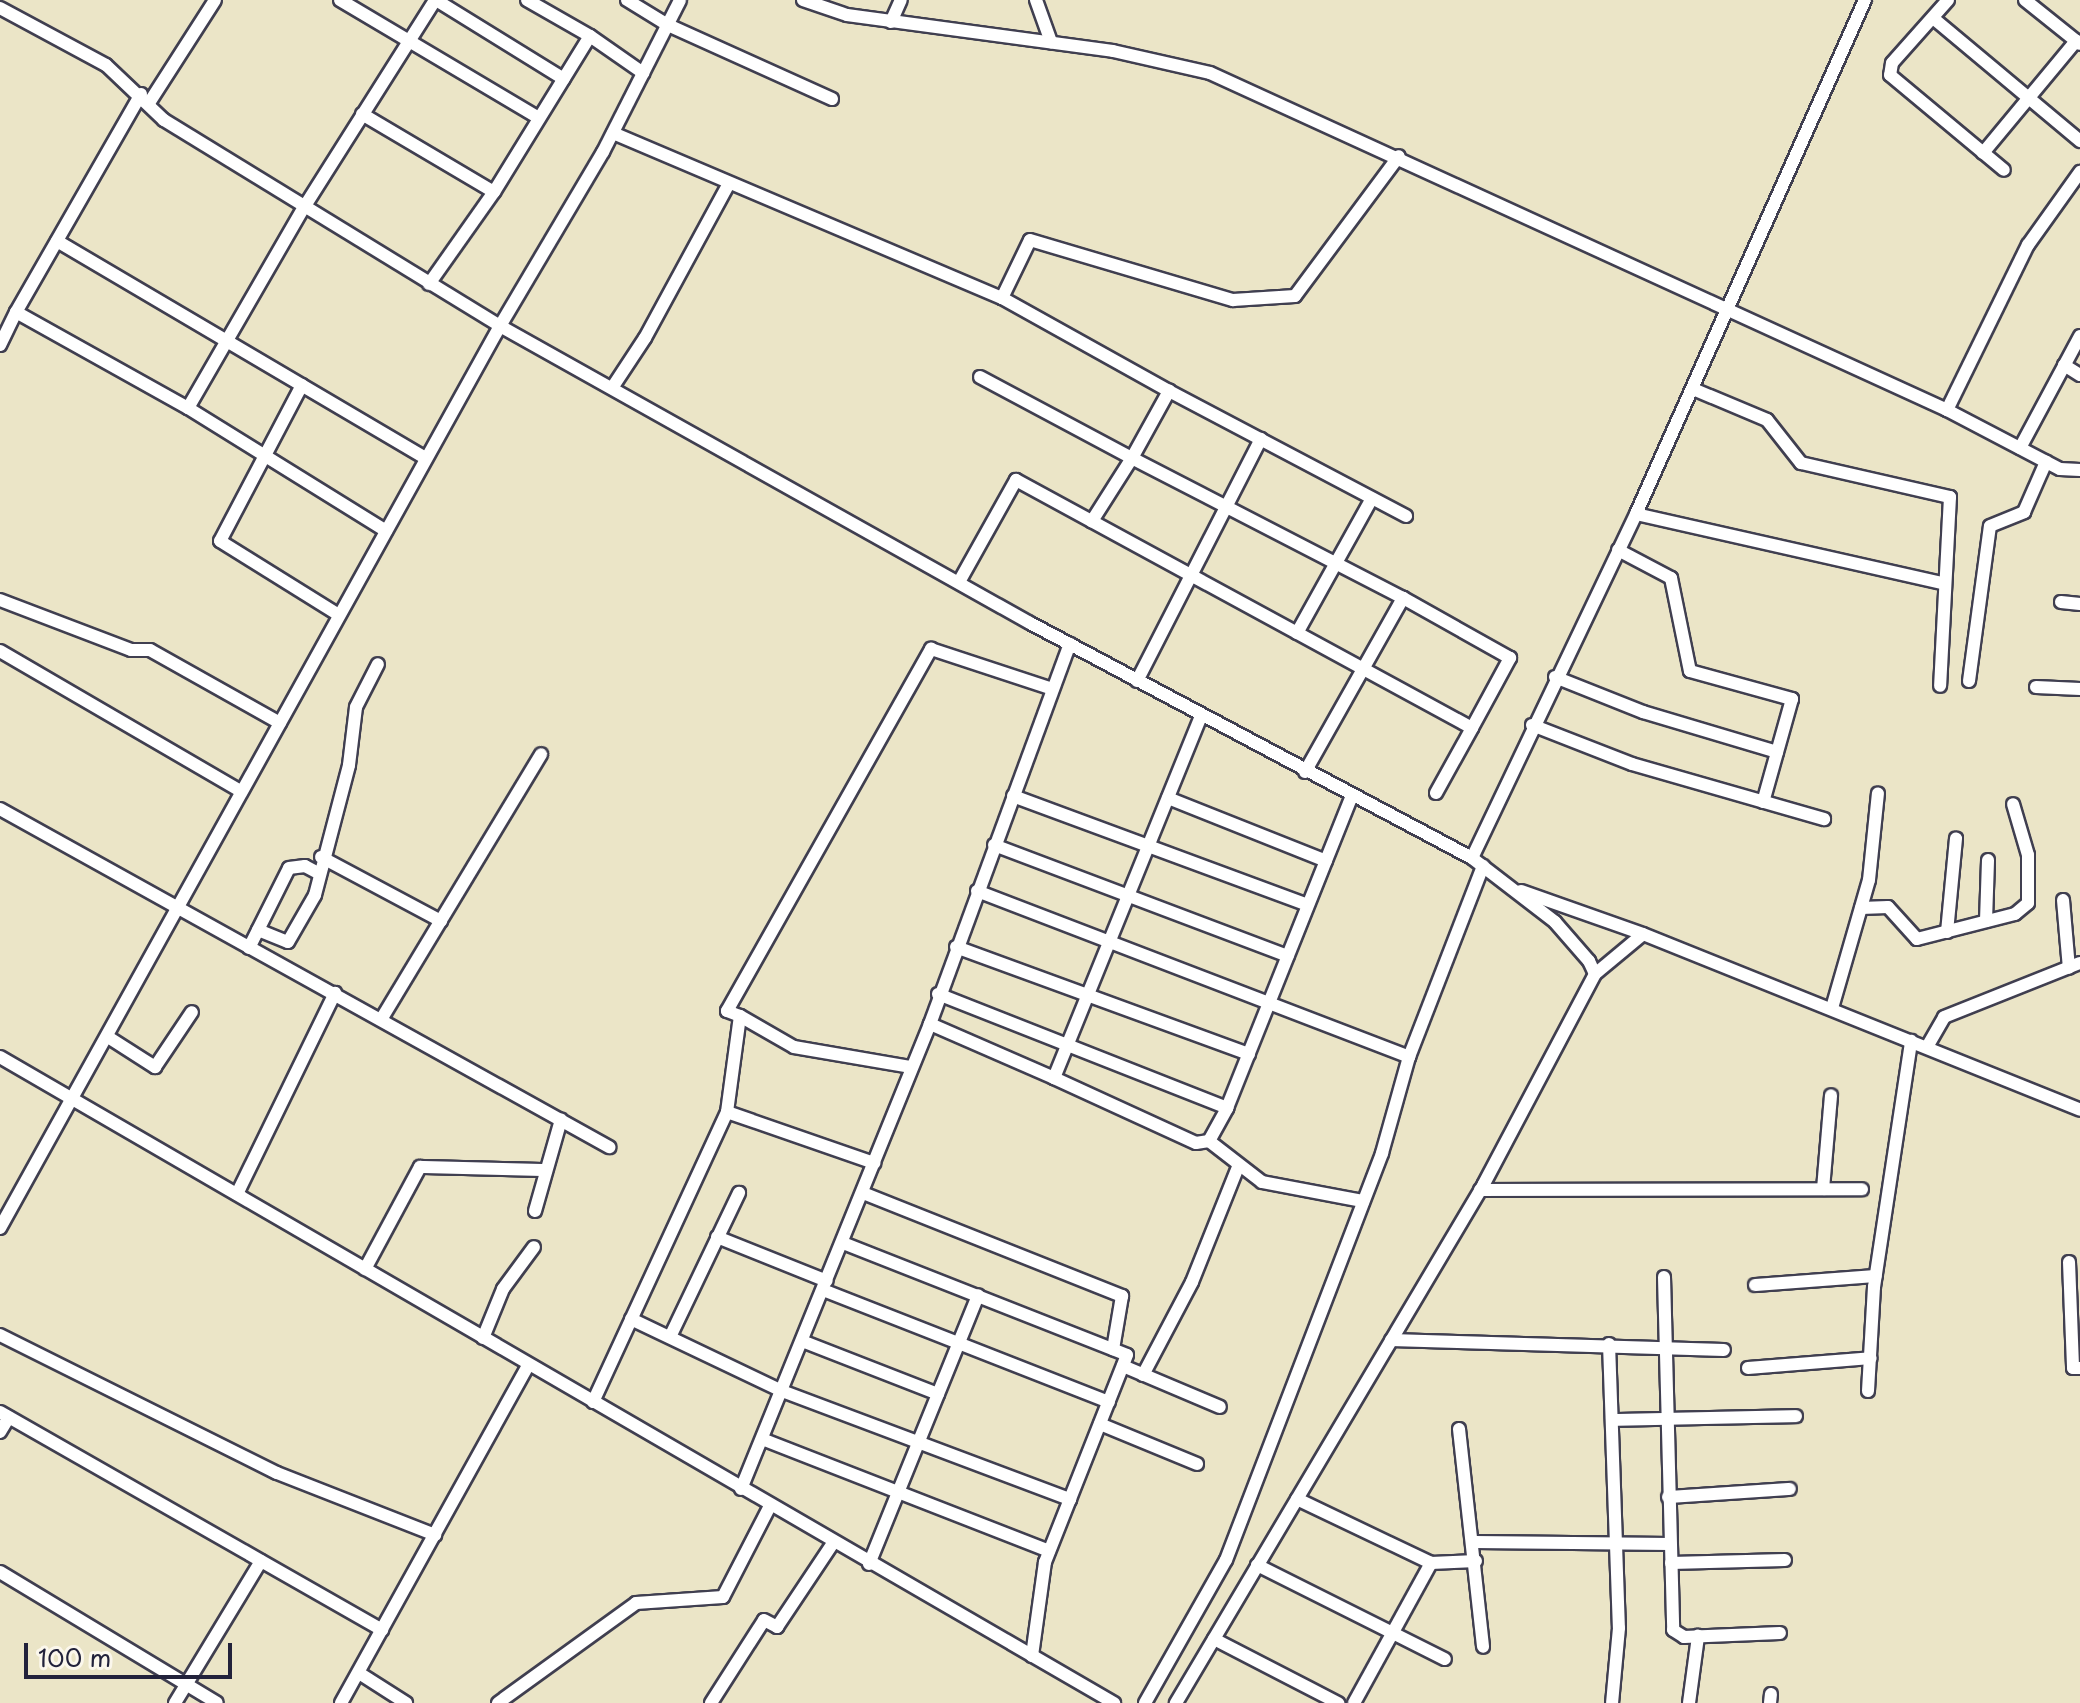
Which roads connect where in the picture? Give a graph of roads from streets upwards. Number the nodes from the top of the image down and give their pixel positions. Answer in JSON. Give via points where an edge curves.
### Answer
{"nodes":[{"id":1,"x":215,"y":0,"type":"edge"},
{"id":2,"x":340,"y":0,"type":"edge"},
{"id":3,"x":435,"y":0,"type":"edge"},
{"id":4,"x":527,"y":0,"type":"edge"},
{"id":5,"x":627,"y":0,"type":"edge"},
{"id":6,"x":680,"y":0,"type":"edge"},
{"id":7,"x":803,"y":0,"type":"edge"},
{"id":8,"x":851,"y":0,"type":"edge"},
{"id":9,"x":901,"y":0,"type":"edge"},
{"id":10,"x":1036,"y":0,"type":"edge"},
{"id":11,"x":1865,"y":0,"type":"edge"},
{"id":12,"x":1948,"y":0,"type":"edge"},
{"id":13,"x":2025,"y":0,"type":"edge"},
{"id":14,"x":0,"y":8,"type":"edge"},
{"id":15,"x":847,"y":15,"type":"junction"},
{"id":16,"x":1933,"y":18,"type":"junction"},
{"id":17,"x":891,"y":22,"type":"junction"},
{"id":18,"x":668,"y":25,"type":"junction"},
{"id":19,"x":590,"y":36,"type":"junction"},
{"id":20,"x":408,"y":40,"type":"junction"},
{"id":21,"x":1051,"y":42,"type":"junction"},
{"id":22,"x":2078,"y":42,"type":"edge"},
{"id":23,"x":643,"y":73,"type":"junction"},
{"id":24,"x":564,"y":79,"type":"junction"},
{"id":25,"x":2028,"y":97,"type":"junction"},
{"id":26,"x":145,"y":98,"type":"junction"},
{"id":27,"x":832,"y":99,"type":"dead end"},
{"id":28,"x":362,"y":114,"type":"junction"},
{"id":29,"x":539,"y":118,"type":"junction"},
{"id":30,"x":613,"y":133,"type":"junction"},
{"id":31,"x":2080,"y":141,"type":"edge"},
{"id":32,"x":1983,"y":153,"type":"junction"},
{"id":33,"x":1399,"y":156,"type":"junction"},
{"id":34,"x":2004,"y":170,"type":"dead end"},
{"id":35,"x":2080,"y":172,"type":"edge"},
{"id":36,"x":729,"y":183,"type":"junction"},
{"id":37,"x":494,"y":192,"type":"junction"},
{"id":38,"x":303,"y":209,"type":"junction"},
{"id":39,"x":57,"y":241,"type":"junction"},
{"id":40,"x":429,"y":284,"type":"junction"},
{"id":41,"x":1002,"y":298,"type":"junction"},
{"id":42,"x":1729,"y":310,"type":"junction"},
{"id":43,"x":16,"y":312,"type":"junction"},
{"id":44,"x":500,"y":326,"type":"junction"},
{"id":45,"x":2080,"y":336,"type":"edge"},
{"id":46,"x":227,"y":341,"type":"junction"},
{"id":47,"x":0,"y":345,"type":"edge"},
{"id":48,"x":2064,"y":365,"type":"junction"},
{"id":49,"x":2080,"y":375,"type":"edge"},
{"id":50,"x":980,"y":377,"type":"dead end"},
{"id":51,"x":302,"y":385,"type":"junction"},
{"id":52,"x":612,"y":388,"type":"junction"},
{"id":53,"x":1693,"y":389,"type":"junction"},
{"id":54,"x":1169,"y":391,"type":"junction"},
{"id":55,"x":188,"y":408,"type":"junction"},
{"id":56,"x":1947,"y":410,"type":"junction"},
{"id":57,"x":1261,"y":439,"type":"junction"},
{"id":58,"x":2020,"y":448,"type":"junction"},
{"id":59,"x":265,"y":456,"type":"junction"},
{"id":60,"x":426,"y":458,"type":"junction"},
{"id":61,"x":1132,"y":458,"type":"junction"},
{"id":62,"x":2046,"y":462,"type":"junction"},
{"id":63,"x":2080,"y":470,"type":"edge"},
{"id":64,"x":1372,"y":498,"type":"junction"},
{"id":65,"x":1226,"y":506,"type":"junction"},
{"id":66,"x":1636,"y":514,"type":"junction"},
{"id":67,"x":1406,"y":516,"type":"dead end"},
{"id":68,"x":1092,"y":521,"type":"junction"},
{"id":69,"x":386,"y":531,"type":"junction"},
{"id":70,"x":1618,"y":550,"type":"junction"},
{"id":71,"x":1336,"y":563,"type":"junction"},
{"id":72,"x":1191,"y":575,"type":"junction"},
{"id":73,"x":959,"y":582,"type":"junction"},
{"id":74,"x":1942,"y":583,"type":"junction"},
{"id":75,"x":1403,"y":598,"type":"junction"},
{"id":76,"x":0,"y":600,"type":"edge"},
{"id":77,"x":2061,"y":602,"type":"dead end"},
{"id":78,"x":2080,"y":604,"type":"edge"},
{"id":79,"x":339,"y":615,"type":"junction"},
{"id":80,"x":1297,"y":633,"type":"junction"},
{"id":81,"x":1070,"y":644,"type":"junction"},
{"id":82,"x":0,"y":651,"type":"edge"},
{"id":83,"x":378,"y":664,"type":"dead end"},
{"id":84,"x":1363,"y":669,"type":"junction"},
{"id":85,"x":1555,"y":677,"type":"junction"},
{"id":86,"x":1137,"y":681,"type":"junction"},
{"id":87,"x":1969,"y":681,"type":"dead end"},
{"id":88,"x":1940,"y":686,"type":"dead end"},
{"id":89,"x":2036,"y":687,"type":"dead end"},
{"id":90,"x":1053,"y":689,"type":"junction"},
{"id":91,"x":2080,"y":689,"type":"edge"},
{"id":92,"x":1201,"y":716,"type":"junction"},
{"id":93,"x":280,"y":723,"type":"junction"},
{"id":94,"x":1532,"y":725,"type":"junction"},
{"id":95,"x":1472,"y":728,"type":"junction"},
{"id":96,"x":1777,"y":752,"type":"junction"},
{"id":97,"x":541,"y":754,"type":"dead end"},
{"id":98,"x":1305,"y":772,"type":"junction"},
{"id":99,"x":241,"y":791,"type":"junction"},
{"id":100,"x":1436,"y":793,"type":"dead end"},
{"id":101,"x":1878,"y":793,"type":"dead end"},
{"id":102,"x":1013,"y":796,"type":"junction"},
{"id":103,"x":1352,"y":796,"type":"junction"},
{"id":104,"x":1168,"y":798,"type":"junction"},
{"id":105,"x":1763,"y":802,"type":"junction"},
{"id":106,"x":2013,"y":804,"type":"dead end"},
{"id":107,"x":0,"y":809,"type":"edge"},
{"id":108,"x":1824,"y":819,"type":"dead end"},
{"id":109,"x":1956,"y":838,"type":"dead end"},
{"id":110,"x":994,"y":845,"type":"junction"},
{"id":111,"x":1148,"y":846,"type":"junction"},
{"id":112,"x":321,"y":857,"type":"junction"},
{"id":113,"x":1988,"y":860,"type":"dead end"},
{"id":114,"x":1326,"y":861,"type":"junction"},
{"id":115,"x":1478,"y":862,"type":"junction"},
{"id":116,"x":320,"y":874,"type":"junction"},
{"id":117,"x":1513,"y":888,"type":"junction"},
{"id":118,"x":977,"y":891,"type":"junction"},
{"id":119,"x":1128,"y":896,"type":"junction"},
{"id":120,"x":2063,"y":900,"type":"dead end"},
{"id":121,"x":1308,"y":905,"type":"junction"},
{"id":122,"x":1861,"y":908,"type":"junction"},
{"id":123,"x":176,"y":909,"type":"junction"},
{"id":124,"x":441,"y":921,"type":"junction"},
{"id":125,"x":1986,"y":921,"type":"junction"},
{"id":126,"x":258,"y":930,"type":"junction"},
{"id":127,"x":1947,"y":932,"type":"junction"},
{"id":128,"x":1643,"y":934,"type":"junction"},
{"id":129,"x":1110,"y":941,"type":"junction"},
{"id":130,"x":956,"y":947,"type":"junction"},
{"id":131,"x":249,"y":948,"type":"junction"},
{"id":132,"x":1288,"y":956,"type":"junction"},
{"id":133,"x":2074,"y":966,"type":"edge"},
{"id":134,"x":1595,"y":974,"type":"junction"},
{"id":135,"x":335,"y":993,"type":"junction"},
{"id":136,"x":938,"y":994,"type":"junction"},
{"id":137,"x":1088,"y":995,"type":"junction"},
{"id":138,"x":1269,"y":1002,"type":"junction"},
{"id":139,"x":1832,"y":1008,"type":"junction"},
{"id":140,"x":192,"y":1012,"type":"dead end"},
{"id":141,"x":740,"y":1016,"type":"junction"},
{"id":142,"x":382,"y":1018,"type":"junction"},
{"id":143,"x":930,"y":1024,"type":"junction"},
{"id":144,"x":108,"y":1037,"type":"junction"},
{"id":145,"x":1911,"y":1041,"type":"junction"},
{"id":146,"x":1067,"y":1045,"type":"junction"},
{"id":147,"x":1927,"y":1047,"type":"junction"},
{"id":148,"x":1249,"y":1054,"type":"junction"},
{"id":149,"x":0,"y":1057,"type":"edge"},
{"id":150,"x":1409,"y":1057,"type":"junction"},
{"id":151,"x":911,"y":1067,"type":"junction"},
{"id":152,"x":1054,"y":1078,"type":"junction"},
{"id":153,"x":1831,"y":1095,"type":"dead end"},
{"id":154,"x":75,"y":1099,"type":"junction"},
{"id":155,"x":1227,"y":1108,"type":"junction"},
{"id":156,"x":2080,"y":1110,"type":"edge"},
{"id":157,"x":727,"y":1112,"type":"junction"},
{"id":158,"x":561,"y":1120,"type":"junction"},
{"id":159,"x":1209,"y":1141,"type":"junction"},
{"id":160,"x":609,"y":1147,"type":"dead end"},
{"id":161,"x":874,"y":1163,"type":"junction"},
{"id":162,"x":1238,"y":1167,"type":"junction"},
{"id":163,"x":546,"y":1170,"type":"junction"},
{"id":164,"x":1823,"y":1189,"type":"junction"},
{"id":165,"x":1862,"y":1189,"type":"dead end"},
{"id":166,"x":1480,"y":1190,"type":"junction"},
{"id":167,"x":739,"y":1193,"type":"dead end"},
{"id":168,"x":863,"y":1193,"type":"junction"},
{"id":169,"x":237,"y":1194,"type":"junction"},
{"id":170,"x":1363,"y":1201,"type":"junction"},
{"id":171,"x":535,"y":1211,"type":"dead end"},
{"id":172,"x":0,"y":1228,"type":"edge"},
{"id":173,"x":717,"y":1237,"type":"junction"},
{"id":174,"x":843,"y":1243,"type":"junction"},
{"id":175,"x":534,"y":1247,"type":"dead end"},
{"id":176,"x":2069,"y":1262,"type":"dead end"},
{"id":177,"x":365,"y":1269,"type":"junction"},
{"id":178,"x":1876,"y":1276,"type":"junction"},
{"id":179,"x":1664,"y":1277,"type":"dead end"},
{"id":180,"x":825,"y":1285,"type":"junction"},
{"id":181,"x":1755,"y":1285,"type":"dead end"},
{"id":182,"x":978,"y":1295,"type":"junction"},
{"id":183,"x":2075,"y":1306,"type":"edge"},
{"id":184,"x":631,"y":1319,"type":"junction"},
{"id":185,"x":0,"y":1335,"type":"edge"},
{"id":186,"x":670,"y":1337,"type":"junction"},
{"id":187,"x":483,"y":1338,"type":"junction"},
{"id":188,"x":1391,"y":1340,"type":"junction"},
{"id":189,"x":802,"y":1341,"type":"junction"},
{"id":190,"x":958,"y":1344,"type":"junction"},
{"id":191,"x":1609,"y":1344,"type":"junction"},
{"id":192,"x":1663,"y":1346,"type":"junction"},
{"id":193,"x":1113,"y":1349,"type":"junction"},
{"id":194,"x":1724,"y":1350,"type":"dead end"},
{"id":195,"x":1871,"y":1358,"type":"junction"},
{"id":196,"x":528,"y":1365,"type":"junction"},
{"id":197,"x":1123,"y":1366,"type":"junction"},
{"id":198,"x":1748,"y":1368,"type":"dead end"},
{"id":199,"x":2080,"y":1368,"type":"edge"},
{"id":200,"x":1143,"y":1375,"type":"junction"},
{"id":201,"x":782,"y":1391,"type":"junction"},
{"id":202,"x":1868,"y":1391,"type":"dead end"},
{"id":203,"x":938,"y":1394,"type":"junction"},
{"id":204,"x":593,"y":1402,"type":"junction"},
{"id":205,"x":1109,"y":1402,"type":"junction"},
{"id":206,"x":1220,"y":1407,"type":"dead end"},
{"id":207,"x":4,"y":1414,"type":"edge"},
{"id":208,"x":1796,"y":1416,"type":"dead end"},
{"id":209,"x":1666,"y":1419,"type":"junction"},
{"id":210,"x":1612,"y":1420,"type":"junction"},
{"id":211,"x":1100,"y":1424,"type":"junction"},
{"id":212,"x":1459,"y":1429,"type":"dead end"},
{"id":213,"x":0,"y":1432,"type":"edge"},
{"id":214,"x":762,"y":1439,"type":"junction"},
{"id":215,"x":918,"y":1443,"type":"junction"},
{"id":216,"x":1197,"y":1464,"type":"dead end"},
{"id":217,"x":741,"y":1489,"type":"junction"},
{"id":218,"x":1790,"y":1489,"type":"dead end"},
{"id":219,"x":897,"y":1493,"type":"junction"},
{"id":220,"x":1668,"y":1497,"type":"junction"},
{"id":221,"x":1070,"y":1499,"type":"junction"},
{"id":222,"x":1297,"y":1499,"type":"junction"},
{"id":223,"x":770,"y":1506,"type":"junction"},
{"id":224,"x":435,"y":1535,"type":"junction"},
{"id":225,"x":1475,"y":1542,"type":"junction"},
{"id":226,"x":833,"y":1543,"type":"junction"},
{"id":227,"x":1670,"y":1544,"type":"junction"},
{"id":228,"x":1617,"y":1546,"type":"junction"},
{"id":229,"x":1049,"y":1551,"type":"junction"},
{"id":230,"x":1785,"y":1560,"type":"dead end"},
{"id":231,"x":261,"y":1561,"type":"junction"},
{"id":232,"x":1476,"y":1561,"type":"junction"},
{"id":233,"x":1431,"y":1563,"type":"junction"},
{"id":234,"x":1671,"y":1563,"type":"junction"},
{"id":235,"x":869,"y":1564,"type":"junction"},
{"id":236,"x":1257,"y":1565,"type":"junction"},
{"id":237,"x":0,"y":1572,"type":"edge"},
{"id":238,"x":382,"y":1630,"type":"junction"},
{"id":239,"x":1393,"y":1632,"type":"junction"},
{"id":240,"x":1780,"y":1633,"type":"dead end"},
{"id":241,"x":1698,"y":1636,"type":"junction"},
{"id":242,"x":1214,"y":1639,"type":"junction"},
{"id":243,"x":1483,"y":1647,"type":"dead end"},
{"id":244,"x":1032,"y":1656,"type":"junction"},
{"id":245,"x":1445,"y":1659,"type":"dead end"},
{"id":246,"x":359,"y":1673,"type":"junction"},
{"id":247,"x":185,"y":1686,"type":"junction"},
{"id":248,"x":175,"y":1703,"type":"edge"},
{"id":249,"x":217,"y":1703,"type":"edge"},
{"id":250,"x":341,"y":1703,"type":"edge"},
{"id":251,"x":406,"y":1703,"type":"edge"},
{"id":252,"x":498,"y":1703,"type":"edge"},
{"id":253,"x":711,"y":1703,"type":"edge"},
{"id":254,"x":1114,"y":1703,"type":"edge"},
{"id":255,"x":1145,"y":1703,"type":"edge"},
{"id":256,"x":1176,"y":1703,"type":"edge"},
{"id":257,"x":1338,"y":1703,"type":"edge"},
{"id":258,"x":1354,"y":1703,"type":"edge"},
{"id":259,"x":1612,"y":1703,"type":"edge"},
{"id":260,"x":1689,"y":1703,"type":"edge"}],
"edges":[{"from":1,"to":26,"type":"street"},
{"from":2,"to":20,"type":"street"},
{"from":3,"to":20,"type":"street"},
{"from":3,"to":24,"type":"street"},
{"from":4,"to":19,"type":"street"},
{"from":5,"to":18,"type":"street"},
{"from":6,"to":18,"type":"street"},
{"from":7,"to":15,"type":"street"},
{"from":8,"to":15,"type":"street"},
{"from":9,"to":17,"type":"street"},
{"from":10,"to":21,"type":"street"},
{"from":11,"to":42,"type":"street"},
{"from":12,"to":16,"type":"street"},
{"from":13,"to":22,"type":"street"},
{"from":14,"to":26,"type":"street","via":[[106,65]]},
{"from":15,"to":17,"type":"street"},
{"from":16,"to":25,"type":"street"},
{"from":16,"to":32,"type":"street","via":[[1892,63],[1890,75]]},
{"from":17,"to":21,"type":"street"},
{"from":18,"to":23,"type":"street"},
{"from":18,"to":27,"type":"street"},
{"from":19,"to":23,"type":"street"},
{"from":19,"to":24,"type":"street"},
{"from":20,"to":28,"type":"street"},
{"from":20,"to":29,"type":"street"},
{"from":21,"to":33,"type":"street","via":[[1210,73]]},
{"from":22,"to":25,"type":"street"},
{"from":23,"to":30,"type":"street"},
{"from":24,"to":29,"type":"street"},
{"from":25,"to":31,"type":"street"},
{"from":25,"to":32,"type":"street"},
{"from":26,"to":38,"type":"street","via":[[164,120]]},
{"from":26,"to":39,"type":"street"},
{"from":28,"to":37,"type":"street"},
{"from":28,"to":38,"type":"street"},
{"from":29,"to":37,"type":"street"},
{"from":30,"to":36,"type":"street"},
{"from":30,"to":44,"type":"street"},
{"from":32,"to":34,"type":"street"},
{"from":33,"to":41,"type":"street","via":[[1295,296],[1233,300],[1030,240]]},
{"from":33,"to":42,"type":"street"},
{"from":35,"to":56,"type":"street","via":[[2028,245]]},
{"from":36,"to":41,"type":"street"},
{"from":36,"to":52,"type":"street"},
{"from":37,"to":40,"type":"street"},
{"from":38,"to":40,"type":"street"},
{"from":38,"to":46,"type":"street"},
{"from":39,"to":43,"type":"street"},
{"from":39,"to":46,"type":"street"},
{"from":40,"to":44,"type":"street"},
{"from":41,"to":54,"type":"street"},
{"from":42,"to":53,"type":"street"},
{"from":42,"to":56,"type":"street"},
{"from":43,"to":47,"type":"street"},
{"from":43,"to":55,"type":"street"},
{"from":44,"to":52,"type":"street"},
{"from":44,"to":60,"type":"street"},
{"from":45,"to":48,"type":"street"},
{"from":46,"to":51,"type":"street"},
{"from":46,"to":55,"type":"street"},
{"from":48,"to":49,"type":"street"},
{"from":48,"to":58,"type":"street"},
{"from":50,"to":61,"type":"street"},
{"from":51,"to":59,"type":"street"},
{"from":51,"to":60,"type":"street"},
{"from":52,"to":73,"type":"street"},
{"from":53,"to":66,"type":"street"},
{"from":53,"to":74,"type":"street","via":[[1767,420],[1801,463],[1950,497]]},
{"from":54,"to":57,"type":"street"},
{"from":54,"to":61,"type":"street"},
{"from":55,"to":59,"type":"street"},
{"from":56,"to":58,"type":"street"},
{"from":57,"to":64,"type":"street"},
{"from":57,"to":65,"type":"street"},
{"from":58,"to":62,"type":"street"},
{"from":59,"to":69,"type":"street"},
{"from":59,"to":79,"type":"street","via":[[220,541]]},
{"from":60,"to":69,"type":"street"},
{"from":61,"to":65,"type":"street"},
{"from":61,"to":68,"type":"street"},
{"from":62,"to":63,"type":"street"},
{"from":62,"to":87,"type":"street","via":[[2024,512],[1990,526]]},
{"from":64,"to":67,"type":"street"},
{"from":64,"to":71,"type":"street"},
{"from":65,"to":71,"type":"street"},
{"from":65,"to":72,"type":"street"},
{"from":66,"to":70,"type":"street"},
{"from":66,"to":74,"type":"street"},
{"from":68,"to":72,"type":"street"},
{"from":68,"to":73,"type":"street","via":[[1016,480]]},
{"from":69,"to":79,"type":"street"},
{"from":70,"to":85,"type":"street"},
{"from":70,"to":96,"type":"street","via":[[1671,578],[1690,671],[1790,695]]},
{"from":71,"to":75,"type":"street"},
{"from":71,"to":80,"type":"street"},
{"from":72,"to":80,"type":"street"},
{"from":72,"to":86,"type":"street"},
{"from":73,"to":81,"type":"street"},
{"from":74,"to":88,"type":"street"},
{"from":75,"to":84,"type":"street"},
{"from":75,"to":95,"type":"street","via":[[1510,658]]},
{"from":76,"to":93,"type":"street","via":[[131,650],[150,650]]},
{"from":77,"to":78,"type":"street"},
{"from":79,"to":93,"type":"street"},
{"from":80,"to":84,"type":"street"},
{"from":81,"to":86,"type":"street"},
{"from":81,"to":90,"type":"street"},
{"from":82,"to":99,"type":"street"},
{"from":83,"to":112,"type":"street","via":[[356,707],[343,792]]},
{"from":84,"to":95,"type":"street"},
{"from":84,"to":98,"type":"street"},
{"from":85,"to":94,"type":"street"},
{"from":85,"to":96,"type":"street","via":[[1643,712]]},
{"from":86,"to":92,"type":"street"},
{"from":89,"to":91,"type":"street"},
{"from":90,"to":102,"type":"street"},
{"from":90,"to":141,"type":"street","via":[[931,649],[727,1011]]},
{"from":92,"to":98,"type":"street"},
{"from":92,"to":104,"type":"street"},
{"from":93,"to":99,"type":"street"},
{"from":94,"to":105,"type":"street","via":[[1632,764]]},
{"from":94,"to":115,"type":"street"},
{"from":95,"to":100,"type":"street"},
{"from":96,"to":105,"type":"street"},
{"from":97,"to":124,"type":"street"},
{"from":98,"to":103,"type":"street"},
{"from":99,"to":123,"type":"street"},
{"from":101,"to":122,"type":"street","via":[[1875,851]]},
{"from":102,"to":110,"type":"street"},
{"from":102,"to":111,"type":"street"},
{"from":103,"to":114,"type":"street"},
{"from":103,"to":115,"type":"street"},
{"from":104,"to":111,"type":"street"},
{"from":104,"to":114,"type":"street"},
{"from":105,"to":108,"type":"street"},
{"from":106,"to":125,"type":"street","via":[[2028,855],[2028,903],[2015,914]]},
{"from":107,"to":123,"type":"street"},
{"from":109,"to":127,"type":"street"},
{"from":110,"to":118,"type":"street"},
{"from":110,"to":119,"type":"street"},
{"from":111,"to":119,"type":"street"},
{"from":111,"to":121,"type":"street"},
{"from":112,"to":116,"type":"street"},
{"from":112,"to":124,"type":"street"},
{"from":113,"to":125,"type":"street"},
{"from":114,"to":121,"type":"street"},
{"from":115,"to":117,"type":"street"},
{"from":115,"to":150,"type":"street"},
{"from":116,"to":126,"type":"street","via":[[305,866],[289,868]]},
{"from":116,"to":126,"type":"street","via":[[292,939],[282,942]]},
{"from":117,"to":128,"type":"street"},
{"from":117,"to":134,"type":"street","via":[[1555,922]]},
{"from":118,"to":129,"type":"street"},
{"from":118,"to":130,"type":"street"},
{"from":119,"to":129,"type":"street"},
{"from":119,"to":132,"type":"street"},
{"from":120,"to":133,"type":"street"},
{"from":121,"to":132,"type":"street"},
{"from":122,"to":127,"type":"street","via":[[1888,907],[1917,939]]},
{"from":122,"to":139,"type":"street"},
{"from":123,"to":131,"type":"street"},
{"from":123,"to":144,"type":"street"},
{"from":124,"to":142,"type":"street"},
{"from":125,"to":127,"type":"street"},
{"from":126,"to":131,"type":"street"},
{"from":128,"to":134,"type":"street"},
{"from":128,"to":139,"type":"street"},
{"from":129,"to":137,"type":"street"},
{"from":129,"to":138,"type":"street"},
{"from":130,"to":136,"type":"street"},
{"from":130,"to":137,"type":"street"},
{"from":131,"to":135,"type":"street"},
{"from":132,"to":138,"type":"street"},
{"from":133,"to":147,"type":"street","via":[[1944,1017]]},
{"from":134,"to":166,"type":"street"},
{"from":135,"to":142,"type":"street"},
{"from":135,"to":169,"type":"street"},
{"from":136,"to":143,"type":"street"},
{"from":136,"to":146,"type":"street"},
{"from":137,"to":146,"type":"street"},
{"from":137,"to":148,"type":"street"},
{"from":138,"to":148,"type":"street"},
{"from":138,"to":150,"type":"street"},
{"from":139,"to":145,"type":"street"},
{"from":140,"to":144,"type":"street","via":[[155,1067]]},
{"from":141,"to":151,"type":"street","via":[[794,1047]]},
{"from":141,"to":157,"type":"street"},
{"from":142,"to":158,"type":"street"},
{"from":143,"to":151,"type":"street"},
{"from":143,"to":152,"type":"street"},
{"from":144,"to":154,"type":"street"},
{"from":145,"to":147,"type":"street"},
{"from":145,"to":178,"type":"street"},
{"from":146,"to":152,"type":"street"},
{"from":146,"to":155,"type":"street"},
{"from":147,"to":156,"type":"street"},
{"from":148,"to":155,"type":"street"},
{"from":149,"to":154,"type":"street"},
{"from":150,"to":170,"type":"street","via":[[1398,1107]]},
{"from":151,"to":161,"type":"street"},
{"from":152,"to":159,"type":"street","via":[[1196,1143]]},
{"from":153,"to":164,"type":"street"},
{"from":154,"to":169,"type":"street"},
{"from":154,"to":172,"type":"street"},
{"from":155,"to":159,"type":"street"},
{"from":157,"to":161,"type":"street"},
{"from":157,"to":184,"type":"street"},
{"from":158,"to":160,"type":"street"},
{"from":158,"to":163,"type":"street"},
{"from":159,"to":162,"type":"street"},
{"from":161,"to":168,"type":"street"},
{"from":162,"to":170,"type":"street","via":[[1281,1189]]},
{"from":162,"to":200,"type":"street","via":[[1192,1282]]},
{"from":163,"to":171,"type":"street"},
{"from":163,"to":177,"type":"street","via":[[420,1167]]},
{"from":164,"to":165,"type":"street"},
{"from":164,"to":166,"type":"street"},
{"from":166,"to":188,"type":"street"},
{"from":167,"to":173,"type":"street"},
{"from":168,"to":174,"type":"street"},
{"from":168,"to":193,"type":"street","via":[[1122,1296]]},
{"from":169,"to":177,"type":"street"},
{"from":170,"to":255,"type":"street","via":[[1226,1560]]},
{"from":173,"to":180,"type":"street"},
{"from":173,"to":186,"type":"street"},
{"from":174,"to":180,"type":"street"},
{"from":174,"to":182,"type":"street"},
{"from":175,"to":187,"type":"street","via":[[503,1289]]},
{"from":176,"to":183,"type":"street"},
{"from":177,"to":187,"type":"street"},
{"from":178,"to":181,"type":"street"},
{"from":178,"to":195,"type":"street"},
{"from":179,"to":192,"type":"street"},
{"from":180,"to":189,"type":"street"},
{"from":180,"to":190,"type":"street"},
{"from":182,"to":190,"type":"street"},
{"from":182,"to":193,"type":"street"},
{"from":183,"to":199,"type":"street","via":[[2073,1368]]},
{"from":184,"to":186,"type":"street"},
{"from":184,"to":204,"type":"street"},
{"from":185,"to":224,"type":"street","via":[[277,1473]]},
{"from":186,"to":201,"type":"street"},
{"from":187,"to":196,"type":"street"},
{"from":188,"to":191,"type":"street"},
{"from":188,"to":222,"type":"street"},
{"from":189,"to":201,"type":"street"},
{"from":189,"to":203,"type":"street"},
{"from":190,"to":203,"type":"street"},
{"from":190,"to":205,"type":"street"},
{"from":191,"to":192,"type":"street"},
{"from":191,"to":210,"type":"street"},
{"from":192,"to":194,"type":"street"},
{"from":192,"to":209,"type":"street"},
{"from":193,"to":197,"type":"street","via":[[1127,1355]]},
{"from":195,"to":198,"type":"street"},
{"from":195,"to":202,"type":"street"},
{"from":196,"to":204,"type":"street"},
{"from":196,"to":224,"type":"street"},
{"from":197,"to":200,"type":"street"},
{"from":197,"to":205,"type":"street"},
{"from":200,"to":206,"type":"street"},
{"from":201,"to":214,"type":"street"},
{"from":201,"to":215,"type":"street"},
{"from":203,"to":215,"type":"street"},
{"from":204,"to":217,"type":"street"},
{"from":205,"to":211,"type":"street"},
{"from":207,"to":213,"type":"street"},
{"from":207,"to":231,"type":"street"},
{"from":208,"to":209,"type":"street"},
{"from":209,"to":210,"type":"street"},
{"from":209,"to":220,"type":"street"},
{"from":210,"to":228,"type":"street"},
{"from":211,"to":216,"type":"street"},
{"from":211,"to":221,"type":"street"},
{"from":212,"to":225,"type":"street"},
{"from":214,"to":217,"type":"street"},
{"from":214,"to":219,"type":"street"},
{"from":215,"to":219,"type":"street"},
{"from":215,"to":221,"type":"street"},
{"from":217,"to":223,"type":"street"},
{"from":218,"to":220,"type":"street"},
{"from":219,"to":229,"type":"street"},
{"from":219,"to":235,"type":"street"},
{"from":220,"to":227,"type":"street"},
{"from":221,"to":229,"type":"street"},
{"from":222,"to":233,"type":"street"},
{"from":222,"to":236,"type":"street"},
{"from":223,"to":226,"type":"street"},
{"from":223,"to":252,"type":"street","via":[[723,1597],[636,1603]]},
{"from":224,"to":238,"type":"street"},
{"from":225,"to":228,"type":"street"},
{"from":225,"to":232,"type":"street"},
{"from":226,"to":235,"type":"street"},
{"from":226,"to":253,"type":"street","via":[[777,1627],[764,1620]]},
{"from":227,"to":228,"type":"street"},
{"from":227,"to":234,"type":"street"},
{"from":228,"to":259,"type":"street","via":[[1619,1651]]},
{"from":229,"to":244,"type":"street"},
{"from":230,"to":234,"type":"street"},
{"from":231,"to":238,"type":"street"},
{"from":231,"to":247,"type":"street"},
{"from":232,"to":233,"type":"street"},
{"from":232,"to":243,"type":"street"},
{"from":233,"to":239,"type":"street"},
{"from":234,"to":241,"type":"street","via":[[1673,1630],[1675,1635]]},
{"from":235,"to":244,"type":"street"},
{"from":236,"to":239,"type":"street"},
{"from":236,"to":242,"type":"street"},
{"from":237,"to":247,"type":"street","via":[[126,1644]]},
{"from":238,"to":246,"type":"street"},
{"from":239,"to":245,"type":"street"},
{"from":239,"to":258,"type":"street"},
{"from":240,"to":241,"type":"street"},
{"from":241,"to":260,"type":"street"},
{"from":242,"to":256,"type":"street"},
{"from":242,"to":257,"type":"street"},
{"from":244,"to":254,"type":"street"},
{"from":246,"to":250,"type":"street"},
{"from":246,"to":251,"type":"street"},
{"from":247,"to":248,"type":"street"},
{"from":247,"to":249,"type":"street"}]}
